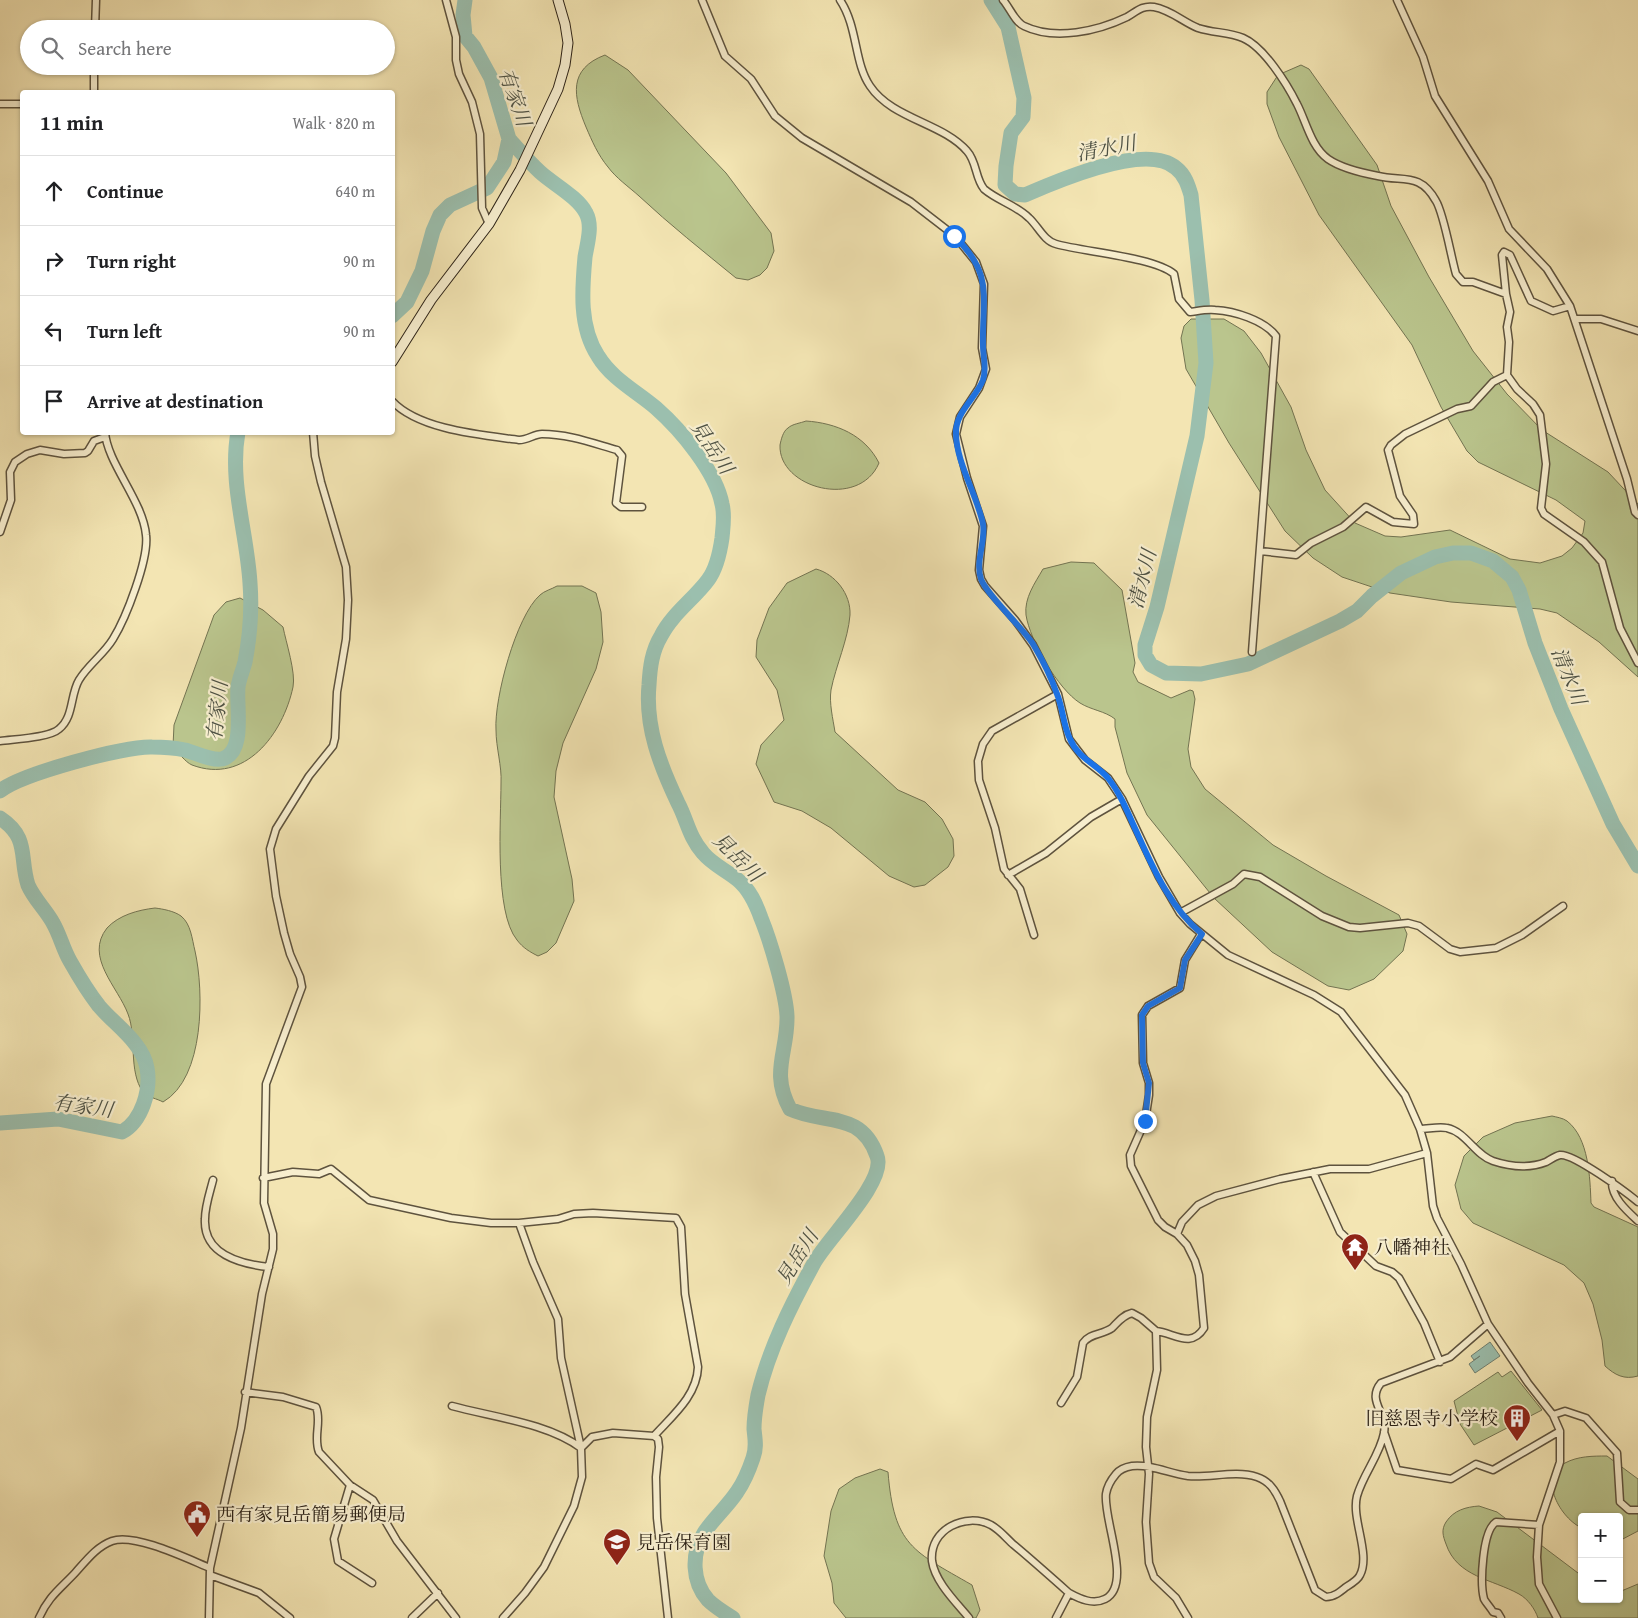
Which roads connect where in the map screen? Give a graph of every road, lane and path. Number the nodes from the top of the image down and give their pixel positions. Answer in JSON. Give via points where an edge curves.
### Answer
{"nodes":[{"id":1,"x":96,"y":0,"type":"edge"},
{"id":2,"x":446,"y":0,"type":"edge"},
{"id":3,"x":558,"y":0,"type":"edge"},
{"id":4,"x":702,"y":0,"type":"edge"},
{"id":5,"x":840,"y":0,"type":"edge"},
{"id":6,"x":1003,"y":0,"type":"edge"},
{"id":7,"x":1397,"y":0,"type":"edge"},
{"id":8,"x":95,"y":20,"type":"edge"},
{"id":9,"x":94,"y":75,"type":"edge"},
{"id":10,"x":94,"y":90,"type":"edge"},
{"id":11,"x":0,"y":104,"type":"edge"},
{"id":12,"x":20,"y":104,"type":"edge"},
{"id":13,"x":489,"y":224,"type":"junction"},
{"id":14,"x":1506,"y":294,"type":"junction"},
{"id":15,"x":1570,"y":306,"type":"junction"},
{"id":16,"x":1576,"y":319,"type":"junction"},
{"id":17,"x":1638,"y":331,"type":"edge"},
{"id":18,"x":395,"y":357,"type":"edge"},
{"id":19,"x":1507,"y":375,"type":"junction"},
{"id":20,"x":395,"y":403,"type":"edge"},
{"id":21,"x":105,"y":435,"type":"edge"},
{"id":22,"x":313,"y":435,"type":"edge"},
{"id":23,"x":642,"y":507,"type":"dead end"},
{"id":24,"x":1638,"y":515,"type":"edge"},
{"id":25,"x":0,"y":532,"type":"edge"},
{"id":26,"x":1260,"y":551,"type":"junction"},
{"id":27,"x":1252,"y":652,"type":"dead end"},
{"id":28,"x":1638,"y":663,"type":"edge"},
{"id":29,"x":1058,"y":694,"type":"junction"},
{"id":30,"x":0,"y":741,"type":"edge"},
{"id":31,"x":1122,"y":799,"type":"junction"},
{"id":32,"x":1008,"y":874,"type":"junction"},
{"id":33,"x":1563,"y":906,"type":"dead end"},
{"id":34,"x":1180,"y":912,"type":"junction"},
{"id":35,"x":1202,"y":934,"type":"junction"},
{"id":36,"x":1034,"y":935,"type":"dead end"},
{"id":37,"x":1420,"y":1129,"type":"junction"},
{"id":38,"x":1427,"y":1153,"type":"junction"},
{"id":39,"x":1312,"y":1172,"type":"junction"},
{"id":40,"x":263,"y":1178,"type":"junction"},
{"id":41,"x":213,"y":1180,"type":"dead end"},
{"id":42,"x":1612,"y":1181,"type":"junction"},
{"id":43,"x":1638,"y":1202,"type":"edge"},
{"id":44,"x":1638,"y":1221,"type":"edge"},
{"id":45,"x":519,"y":1223,"type":"junction"},
{"id":46,"x":1177,"y":1234,"type":"junction"},
{"id":47,"x":269,"y":1267,"type":"junction"},
{"id":48,"x":1488,"y":1324,"type":"junction"},
{"id":49,"x":1156,"y":1332,"type":"junction"},
{"id":50,"x":1440,"y":1362,"type":"junction"},
{"id":51,"x":245,"y":1392,"type":"junction"},
{"id":52,"x":1061,"y":1403,"type":"dead end"},
{"id":53,"x":452,"y":1406,"type":"dead end"},
{"id":54,"x":1553,"y":1415,"type":"junction"},
{"id":55,"x":1560,"y":1431,"type":"junction"},
{"id":56,"x":1384,"y":1432,"type":"junction"},
{"id":57,"x":654,"y":1436,"type":"junction"},
{"id":58,"x":581,"y":1448,"type":"junction"},
{"id":59,"x":1147,"y":1466,"type":"junction"},
{"id":60,"x":350,"y":1485,"type":"junction"},
{"id":61,"x":1638,"y":1510,"type":"edge"},
{"id":62,"x":1539,"y":1525,"type":"junction"},
{"id":63,"x":210,"y":1572,"type":"junction"},
{"id":64,"x":372,"y":1583,"type":"dead end"},
{"id":65,"x":1069,"y":1592,"type":"junction"},
{"id":66,"x":438,"y":1593,"type":"junction"},
{"id":67,"x":39,"y":1618,"type":"edge"},
{"id":68,"x":209,"y":1618,"type":"edge"},
{"id":69,"x":290,"y":1618,"type":"edge"},
{"id":70,"x":412,"y":1618,"type":"edge"},
{"id":71,"x":456,"y":1618,"type":"edge"},
{"id":72,"x":503,"y":1618,"type":"edge"},
{"id":73,"x":668,"y":1618,"type":"edge"},
{"id":74,"x":968,"y":1618,"type":"edge"},
{"id":75,"x":1056,"y":1618,"type":"edge"},
{"id":76,"x":1188,"y":1618,"type":"edge"},
{"id":77,"x":1501,"y":1618,"type":"edge"},
{"id":78,"x":1557,"y":1618,"type":"edge"}],
"edges":[{"from":1,"to":8,"type":"street"},
{"from":2,"to":13,"type":"street","via":[[456,37],[459,74],[472,102],[480,134],[481,198]]},
{"from":3,"to":13,"type":"street","via":[[568,43],[558,89],[520,170]]},
{"from":4,"to":29,"type":"street","via":[[726,56],[750,79],[775,116],[802,138],[911,202],[954,236],[976,262],[984,284],[982,348],[986,369],[979,388],[960,417],[956,434],[983,526],[979,570],[985,586],[1033,645]]},
{"from":5,"to":26,"type":"street","via":[[850,17],[870,86],[912,119],[967,151],[984,189],[1028,217],[1048,241],[1169,270],[1174,274],[1178,299],[1190,312],[1208,310],[1245,317],[1276,336]]},
{"from":6,"to":14,"type":"street","via":[[1024,26],[1044,31],[1067,33],[1088,29],[1127,17],[1142,8],[1154,7],[1198,28],[1244,38],[1273,66],[1297,102],[1318,149],[1326,157],[1334,163],[1379,177],[1404,178],[1424,186],[1437,202],[1456,274],[1463,282],[1473,282]]},
{"from":7,"to":15,"type":"street","via":[[1423,57],[1435,96],[1488,181],[1509,229],[1547,270]]},
{"from":9,"to":10,"type":"street"},
{"from":11,"to":12,"type":"street"},
{"from":13,"to":18,"type":"street","via":[[431,300]]},
{"from":14,"to":15,"type":"street","via":[[1504,252],[1510,255],[1531,301],[1553,312]]},
{"from":14,"to":19,"type":"street","via":[[1510,312]]},
{"from":15,"to":16,"type":"street"},
{"from":16,"to":17,"type":"street","via":[[1600,319]]},
{"from":16,"to":24,"type":"street"},
{"from":19,"to":26,"type":"street","via":[[1494,382],[1471,406],[1448,413],[1405,434],[1391,445],[1388,450],[1400,496],[1413,516],[1414,524],[1393,522],[1366,507],[1343,527],[1311,543],[1296,555]]},
{"from":19,"to":28,"type":"street","via":[[1540,414],[1546,464],[1541,508],[1544,514],[1584,542],[1602,562],[1620,628]]},
{"from":20,"to":23,"type":"street","via":[[436,426],[519,440],[537,434],[565,436],[617,450],[622,456],[616,503],[621,507]]},
{"from":21,"to":25,"type":"street","via":[[94,441],[85,452],[64,454],[40,450],[15,462],[10,472],[11,500]]},
{"from":21,"to":30,"type":"street","via":[[142,518],[146,535],[145,554],[135,588],[113,640],[79,680],[68,718],[59,730]]},
{"from":22,"to":40,"type":"street","via":[[317,465],[346,567],[346,639],[337,692],[336,738],[276,830],[270,849],[284,933],[302,987],[266,1084]]},
{"from":26,"to":27,"type":"street"},
{"from":29,"to":31,"type":"street","via":[[1073,745],[1085,760],[1108,778]]},
{"from":29,"to":32,"type":"street","via":[[1000,725],[987,737],[980,752],[979,780]]},
{"from":31,"to":32,"type":"street","via":[[1090,817],[1046,853]]},
{"from":31,"to":34,"type":"street","via":[[1159,877]]},
{"from":32,"to":36,"type":"street","via":[[1020,889]]},
{"from":33,"to":34,"type":"street","via":[[1522,935],[1496,948],[1460,952],[1450,949],[1419,926],[1408,923],[1349,927],[1322,916],[1260,877],[1244,874],[1233,884]]},
{"from":34,"to":35,"type":"street"},
{"from":35,"to":37,"type":"street","via":[[1240,962],[1314,995],[1340,1012],[1405,1095]]},
{"from":35,"to":46,"type":"street","via":[[1185,960],[1180,988],[1148,1006],[1142,1015],[1143,1063],[1149,1095],[1145,1121],[1130,1155],[1131,1166],[1158,1220]]},
{"from":37,"to":38,"type":"street"},
{"from":37,"to":42,"type":"street","via":[[1447,1128],[1492,1161],[1518,1167],[1531,1167],[1560,1155],[1571,1157]]},
{"from":38,"to":39,"type":"street","via":[[1369,1169]]},
{"from":38,"to":48,"type":"street","via":[[1437,1218],[1462,1264]]},
{"from":39,"to":46,"type":"street","via":[[1216,1196],[1198,1205],[1182,1222]]},
{"from":39,"to":50,"type":"street","via":[[1340,1232],[1376,1266],[1399,1278],[1424,1322]]},
{"from":40,"to":45,"type":"street","via":[[292,1172],[319,1174],[331,1169],[358,1193],[383,1204],[451,1218]]},
{"from":40,"to":47,"type":"street","via":[[264,1203],[272,1234]]},
{"from":41,"to":47,"type":"street","via":[[205,1220],[211,1243],[219,1252],[237,1260]]},
{"from":42,"to":43,"type":"street"},
{"from":42,"to":44,"type":"street","via":[[1611,1188],[1622,1206]]},
{"from":45,"to":57,"type":"street","via":[[592,1213],[672,1217],[679,1222],[685,1294],[698,1379],[689,1396]]},
{"from":45,"to":58,"type":"street","via":[[558,1319],[561,1358]]},
{"from":46,"to":49,"type":"street","via":[[1187,1245],[1199,1275],[1204,1328],[1190,1340]]},
{"from":47,"to":51,"type":"street"},
{"from":48,"to":50,"type":"street","via":[[1458,1352]]},
{"from":48,"to":54,"type":"street"},
{"from":49,"to":52,"type":"street","via":[[1132,1313],[1086,1339],[1074,1383]]},
{"from":49,"to":59,"type":"street","via":[[1157,1370],[1147,1417]]},
{"from":50,"to":56,"type":"street","via":[[1382,1383],[1377,1388],[1375,1399]]},
{"from":51,"to":60,"type":"street","via":[[282,1397],[316,1407],[319,1413],[316,1446]]},
{"from":51,"to":63,"type":"street","via":[[241,1428]]},
{"from":53,"to":58,"type":"street","via":[[538,1428],[569,1439]]},
{"from":54,"to":55,"type":"street"},
{"from":54,"to":61,"type":"street","via":[[1565,1411],[1586,1418],[1617,1453],[1620,1502],[1629,1510]]},
{"from":55,"to":56,"type":"street","via":[[1494,1470],[1476,1464],[1451,1479],[1397,1470]]},
{"from":55,"to":62,"type":"street","via":[[1560,1462]]},
{"from":56,"to":59,"type":"street","via":[[1356,1497],[1363,1561],[1361,1574],[1331,1597],[1320,1595],[1315,1590],[1280,1501],[1267,1482],[1244,1475],[1189,1476]]},
{"from":57,"to":58,"type":"street","via":[[613,1434],[592,1437]]},
{"from":57,"to":73,"type":"street","via":[[659,1446],[657,1518]]},
{"from":58,"to":72,"type":"street","via":[[582,1477],[560,1537],[544,1567]]},
{"from":59,"to":65,"type":"street","via":[[1124,1467],[1112,1479],[1106,1493],[1118,1572],[1112,1595],[1100,1601],[1083,1600]]},
{"from":59,"to":76,"type":"street","via":[[1146,1522],[1150,1571],[1176,1598]]},
{"from":60,"to":64,"type":"street","via":[[334,1539],[338,1561]]},
{"from":60,"to":66,"type":"street","via":[[373,1500],[397,1541]]},
{"from":62,"to":77,"type":"street","via":[[1496,1522],[1487,1534],[1483,1559],[1484,1599]]},
{"from":62,"to":78,"type":"street","via":[[1536,1557],[1539,1584]]},
{"from":63,"to":67,"type":"street","via":[[175,1554],[119,1539],[96,1550],[54,1592]]},
{"from":63,"to":68,"type":"street"},
{"from":63,"to":69,"type":"street","via":[[259,1593]]},
{"from":65,"to":74,"type":"street","via":[[992,1526],[970,1519],[948,1527],[933,1550],[932,1561],[942,1583]]},
{"from":65,"to":75,"type":"street"},
{"from":66,"to":70,"type":"street"},
{"from":66,"to":71,"type":"street"}]}
